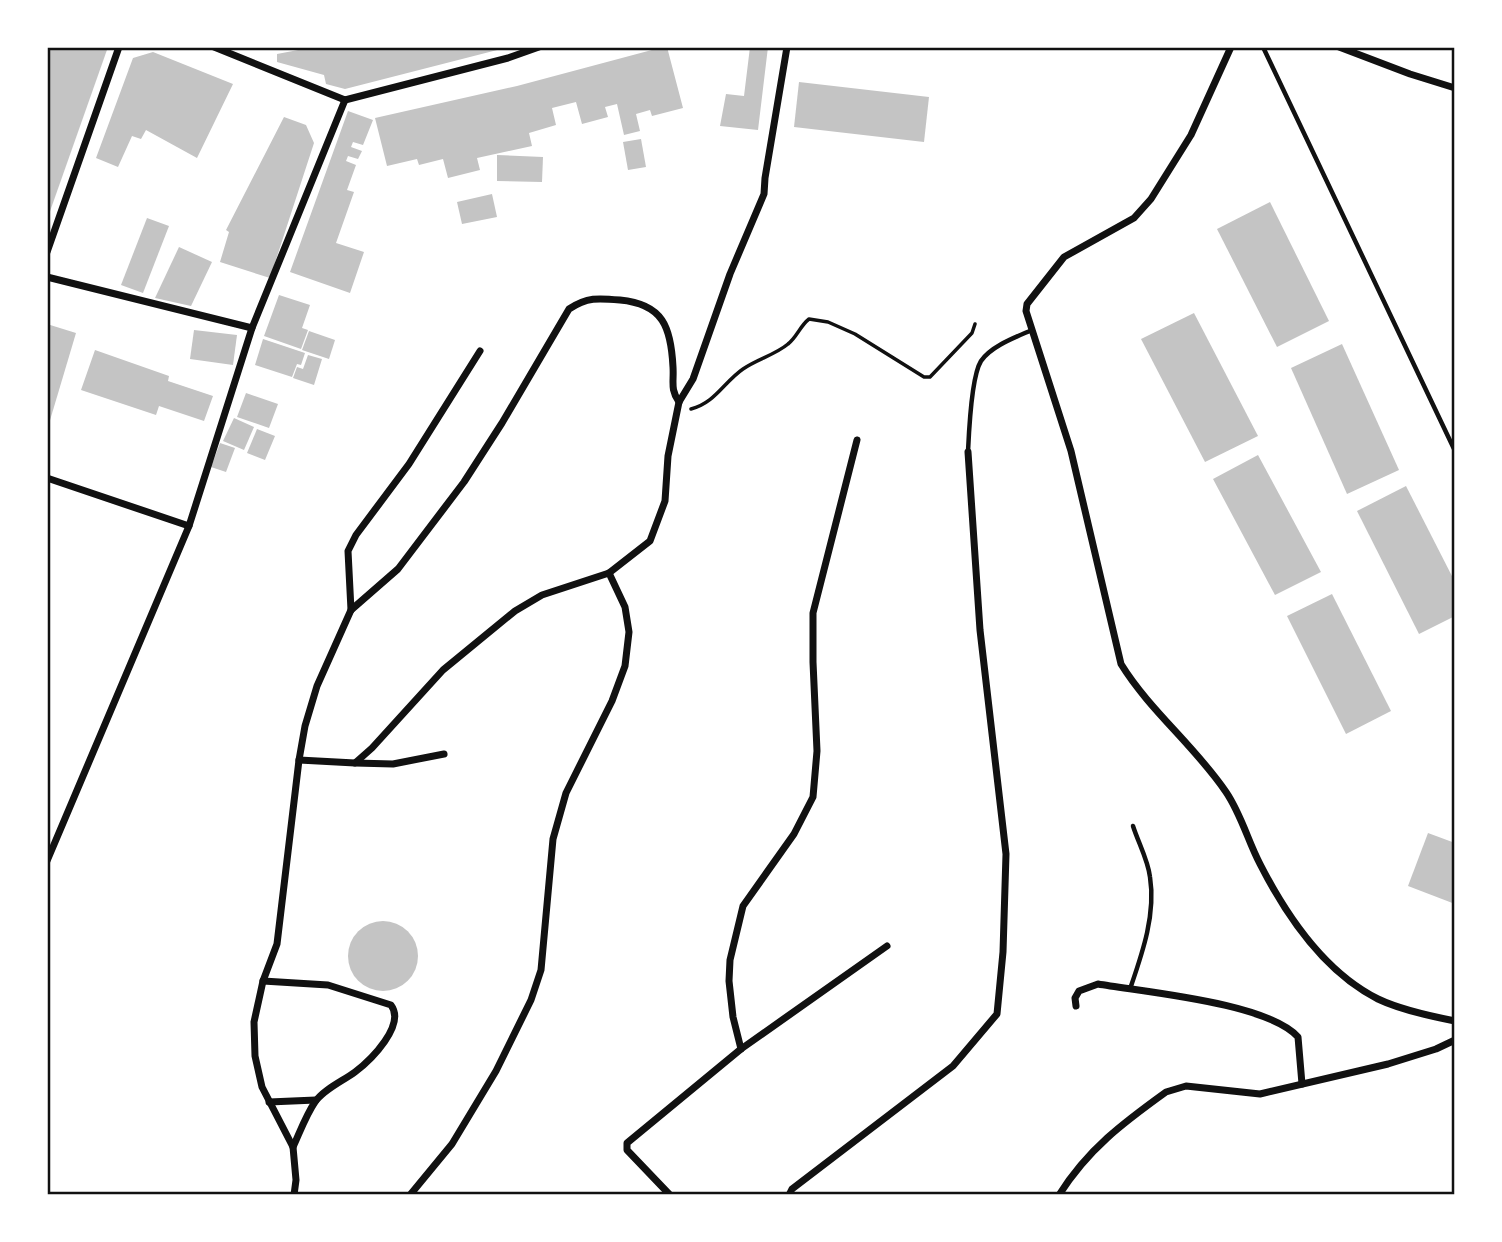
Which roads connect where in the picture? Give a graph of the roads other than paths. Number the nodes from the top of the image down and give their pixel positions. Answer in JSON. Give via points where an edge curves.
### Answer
{"nodes":[{"id":1,"x":119,"y":47,"type":"edge"},
{"id":2,"x":214,"y":47,"type":"edge"},
{"id":3,"x":539,"y":47,"type":"edge"},
{"id":4,"x":787,"y":47,"type":"edge"},
{"id":5,"x":1231,"y":47,"type":"edge"},
{"id":6,"x":1263,"y":47,"type":"edge"},
{"id":7,"x":1339,"y":47,"type":"edge"},
{"id":8,"x":1455,"y":88,"type":"edge"},
{"id":9,"x":345,"y":100,"type":"junction"},
{"id":10,"x":47,"y":252,"type":"edge"},
{"id":11,"x":47,"y":277,"type":"edge"},
{"id":12,"x":252,"y":328,"type":"junction"},
{"id":13,"x":1032,"y":330,"type":"junction"},
{"id":14,"x":480,"y":351,"type":"dead end"},
{"id":15,"x":679,"y":405,"type":"junction"},
{"id":16,"x":858,"y":440,"type":"dead end"},
{"id":17,"x":1455,"y":451,"type":"edge"},
{"id":18,"x":968,"y":452,"type":"joint"},
{"id":19,"x":47,"y":478,"type":"edge"},
{"id":20,"x":189,"y":527,"type":"junction"},
{"id":21,"x":609,"y":573,"type":"junction"},
{"id":22,"x":351,"y":610,"type":"junction"},
{"id":23,"x":444,"y":754,"type":"dead end"},
{"id":24,"x":299,"y":760,"type":"junction"},
{"id":25,"x":355,"y":763,"type":"junction"},
{"id":26,"x":1133,"y":826,"type":"dead end"},
{"id":27,"x":47,"y":861,"type":"edge"},
{"id":28,"x":887,"y":946,"type":"dead end"},
{"id":29,"x":264,"y":981,"type":"junction"},
{"id":30,"x":1130,"y":989,"type":"junction"},
{"id":31,"x":1076,"y":1006,"type":"dead end"},
{"id":32,"x":1455,"y":1021,"type":"edge"},
{"id":33,"x":1455,"y":1040,"type":"edge"},
{"id":34,"x":741,"y":1049,"type":"junction"},
{"id":35,"x":1301,"y":1084,"type":"junction"},
{"id":36,"x":316,"y":1100,"type":"junction"},
{"id":37,"x":269,"y":1102,"type":"junction"},
{"id":38,"x":293,"y":1147,"type":"junction"},
{"id":39,"x":294,"y":1195,"type":"edge"},
{"id":40,"x":410,"y":1195,"type":"edge"},
{"id":41,"x":670,"y":1195,"type":"edge"},
{"id":42,"x":789,"y":1195,"type":"edge"},
{"id":43,"x":1059,"y":1195,"type":"edge"}],
"edges":[{"from":1,"to":10,"type":"street"},
{"from":2,"to":9,"type":"street"},
{"from":3,"to":9,"type":"street"},
{"from":4,"to":15,"type":"street","via":[[764,194]]},
{"from":5,"to":13,"type":"street","via":[[1191,135],[1151,199],[1134,218],[1057,263],[1027,304]]},
{"from":6,"to":17,"type":"lane"},
{"from":7,"to":8,"type":"street"},
{"from":9,"to":12,"type":"street"},
{"from":11,"to":12,"type":"street"},
{"from":12,"to":20,"type":"street"},
{"from":13,"to":18,"type":"lane","via":[[980,362]]},
{"from":13,"to":32,"type":"street","via":[[1071,452],[1121,664],[1132,683],[1223,787],[1294,925],[1329,962],[1381,1000]]},
{"from":14,"to":22,"type":"street","via":[[348,551]]},
{"from":15,"to":21,"type":"street","via":[[660,518],[650,541]]},
{"from":15,"to":22,"type":"street","via":[[671,386],[673,368],[664,320],[632,301],[582,300],[569,309],[464,482],[398,569]]},
{"from":16,"to":34,"type":"street","via":[[813,613],[817,751],[813,797],[794,834],[743,906],[730,960],[733,1017]]},
{"from":18,"to":42,"type":"street","via":[[980,631],[1006,854],[997,1014],[953,1066]]},
{"from":19,"to":20,"type":"street"},
{"from":20,"to":27,"type":"street"},
{"from":21,"to":25,"type":"street","via":[[542,595],[515,611],[443,670]]},
{"from":21,"to":40,"type":"street","via":[[625,607],[629,632],[625,666],[566,793],[553,839],[535,990],[496,1070],[452,1144]]},
{"from":22,"to":24,"type":"street","via":[[317,686]]},
{"from":23,"to":25,"type":"street","via":[[393,764]]},
{"from":24,"to":25,"type":"street"},
{"from":24,"to":29,"type":"street","via":[[276,944]]},
{"from":26,"to":30,"type":"lane","via":[[1150,877],[1151,913]]},
{"from":28,"to":34,"type":"street"},
{"from":29,"to":36,"type":"street","via":[[328,985],[391,1005],[396,1011],[396,1020],[379,1049]]},
{"from":29,"to":37,"type":"street","via":[[254,1022],[255,1056]]},
{"from":30,"to":31,"type":"street","via":[[1086,986],[1079,990]]},
{"from":30,"to":35,"type":"street","via":[[1225,1005],[1286,1027],[1298,1037]]},
{"from":33,"to":35,"type":"street","via":[[1400,1060]]},
{"from":34,"to":41,"type":"street","via":[[627,1143],[627,1150]]},
{"from":35,"to":43,"type":"street","via":[[1260,1094],[1186,1086],[1166,1092],[1107,1136],[1081,1162]]},
{"from":36,"to":37,"type":"street"},
{"from":36,"to":38,"type":"street"},
{"from":37,"to":38,"type":"street"},
{"from":38,"to":39,"type":"street"}]}
